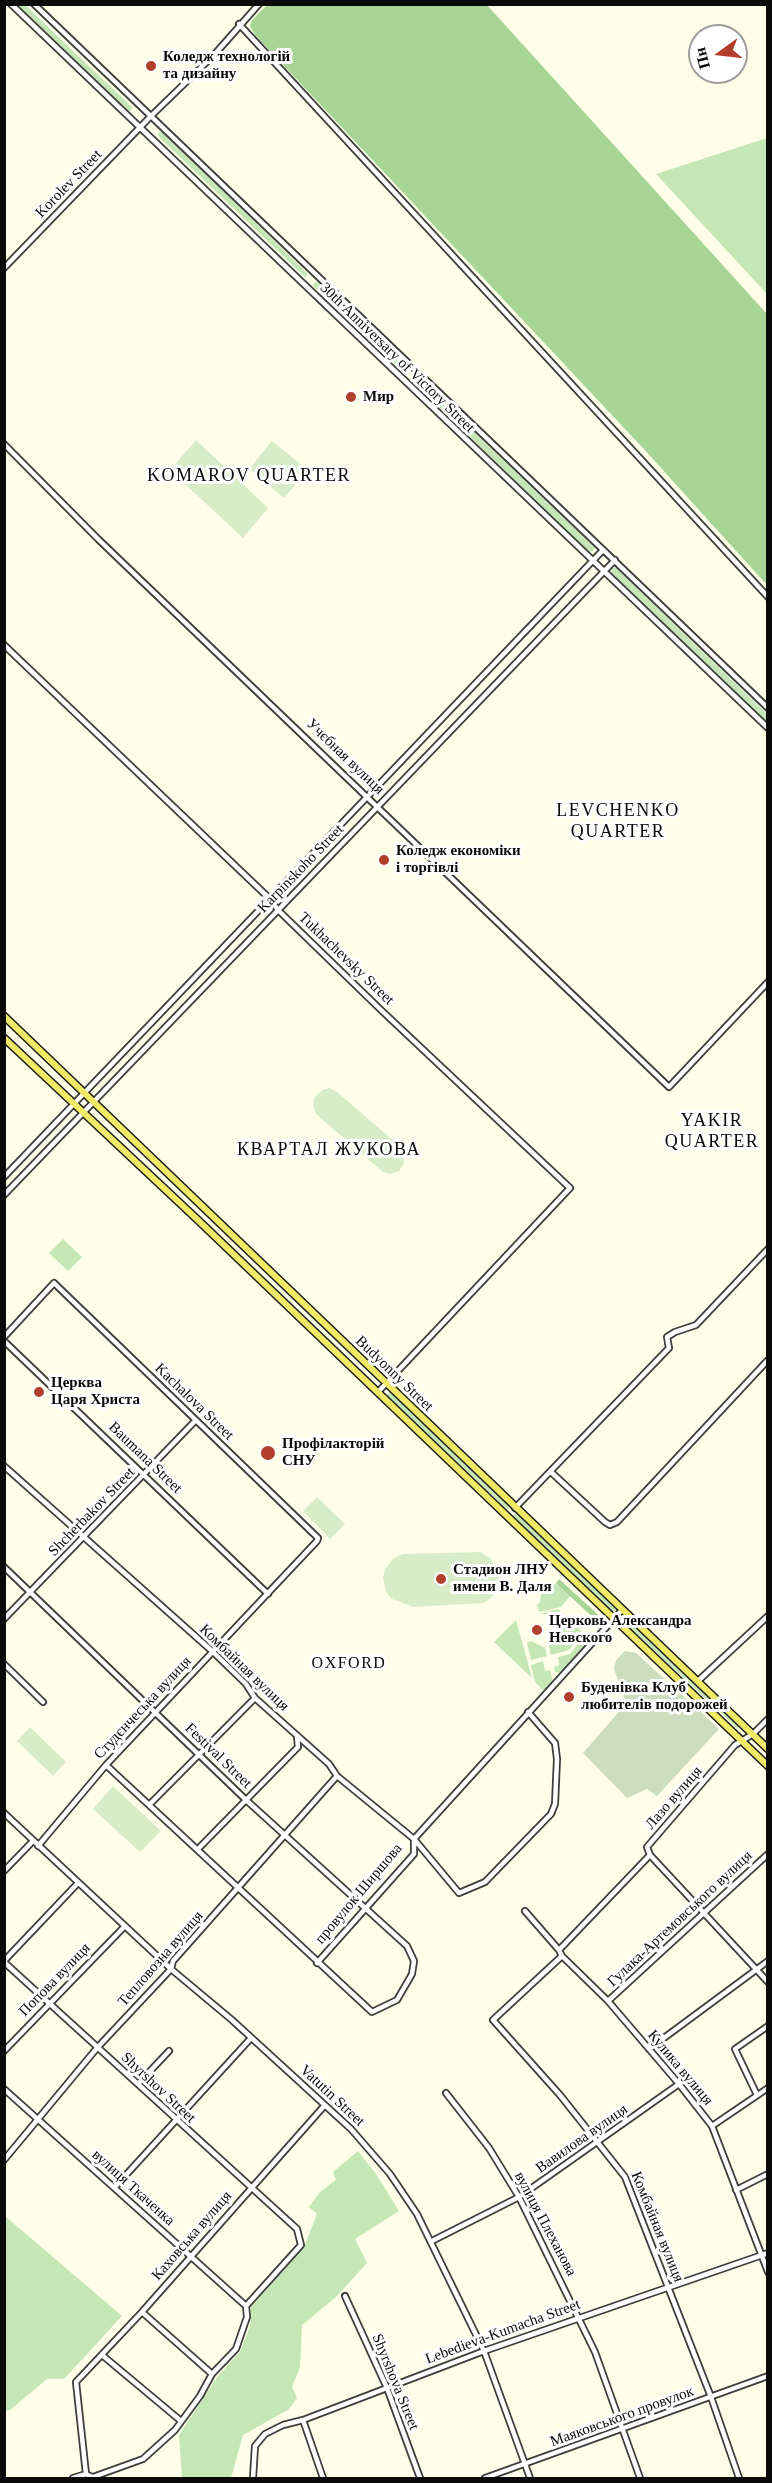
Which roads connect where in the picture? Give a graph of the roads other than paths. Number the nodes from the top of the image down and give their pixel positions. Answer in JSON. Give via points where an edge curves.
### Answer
{"nodes":[{"id":1,"x":10,"y":4,"type":"edge"},
{"id":2,"x":34,"y":4,"type":"edge"},
{"id":3,"x":259,"y":4,"type":"edge"},
{"id":4,"x":240,"y":24,"type":"junction"},
{"id":5,"x":151,"y":116,"type":"junction"},
{"id":6,"x":140,"y":128,"type":"junction"},
{"id":7,"x":4,"y":268,"type":"edge"},
{"id":8,"x":4,"y":444,"type":"edge"},
{"id":9,"x":603,"y":550,"type":"junction"},
{"id":10,"x":615,"y":560,"type":"junction"},
{"id":11,"x":593,"y":561,"type":"junction"},
{"id":12,"x":604,"y":572,"type":"junction"},
{"id":13,"x":768,"y":597,"type":"edge"},
{"id":14,"x":4,"y":645,"type":"edge"},
{"id":15,"x":768,"y":708,"type":"edge"},
{"id":16,"x":768,"y":728,"type":"edge"},
{"id":17,"x":368,"y":797,"type":"junction"},
{"id":18,"x":378,"y":806,"type":"junction"},
{"id":19,"x":270,"y":898,"type":"junction"},
{"id":20,"x":278,"y":910,"type":"junction"},
{"id":21,"x":768,"y":982,"type":"edge"},
{"id":22,"x":4,"y":1016,"type":"edge"},
{"id":23,"x":4,"y":1038,"type":"edge"},
{"id":24,"x":85,"y":1092,"type":"junction"},
{"id":25,"x":94,"y":1101,"type":"junction"},
{"id":26,"x":75,"y":1103,"type":"junction"},
{"id":27,"x":84,"y":1112,"type":"junction"},
{"id":28,"x":4,"y":1177,"type":"edge"},
{"id":29,"x":4,"y":1194,"type":"edge"},
{"id":30,"x":768,"y":1249,"type":"edge"},
{"id":31,"x":4,"y":1339,"type":"edge"},
{"id":32,"x":768,"y":1360,"type":"edge"},
{"id":33,"x":386,"y":1383,"type":"junction"},
{"id":34,"x":378,"y":1392,"type":"junction"},
{"id":35,"x":195,"y":1421,"type":"junction"},
{"id":36,"x":4,"y":1466,"type":"edge"},
{"id":37,"x":551,"y":1472,"type":"junction"},
{"id":38,"x":145,"y":1473,"type":"junction"},
{"id":39,"x":515,"y":1508,"type":"junction"},
{"id":40,"x":506,"y":1517,"type":"junction"},
{"id":41,"x":84,"y":1537,"type":"junction"},
{"id":42,"x":318,"y":1538,"type":"joint"},
{"id":43,"x":4,"y":1567,"type":"edge"},
{"id":44,"x":30,"y":1592,"type":"junction"},
{"id":45,"x":268,"y":1594,"type":"junction"},
{"id":46,"x":622,"y":1610,"type":"junction"},
{"id":47,"x":768,"y":1616,"type":"edge"},
{"id":48,"x":614,"y":1618,"type":"junction"},
{"id":49,"x":4,"y":1619,"type":"edge"},
{"id":50,"x":212,"y":1651,"type":"junction"},
{"id":51,"x":4,"y":1664,"type":"edge"},
{"id":52,"x":698,"y":1681,"type":"junction"},
{"id":53,"x":255,"y":1698,"type":"junction"},
{"id":54,"x":43,"y":1702,"type":"dead end"},
{"id":55,"x":528,"y":1712,"type":"junction"},
{"id":56,"x":155,"y":1713,"type":"junction"},
{"id":57,"x":768,"y":1719,"type":"edge"},
{"id":58,"x":753,"y":1734,"type":"junction"},
{"id":59,"x":297,"y":1735,"type":"junction"},
{"id":60,"x":743,"y":1741,"type":"junction"},
{"id":61,"x":768,"y":1749,"type":"edge"},
{"id":62,"x":200,"y":1755,"type":"junction"},
{"id":63,"x":106,"y":1765,"type":"junction"},
{"id":64,"x":768,"y":1766,"type":"edge"},
{"id":65,"x":337,"y":1776,"type":"junction"},
{"id":66,"x":245,"y":1799,"type":"junction"},
{"id":67,"x":150,"y":1804,"type":"junction"},
{"id":68,"x":4,"y":1814,"type":"edge"},
{"id":69,"x":286,"y":1834,"type":"junction"},
{"id":70,"x":414,"y":1839,"type":"junction"},
{"id":71,"x":33,"y":1840,"type":"junction"},
{"id":72,"x":38,"y":1846,"type":"junction"},
{"id":73,"x":198,"y":1849,"type":"junction"},
{"id":74,"x":768,"y":1854,"type":"edge"},
{"id":75,"x":650,"y":1855,"type":"junction"},
{"id":76,"x":4,"y":1871,"type":"edge"},
{"id":77,"x":78,"y":1883,"type":"junction"},
{"id":78,"x":239,"y":1887,"type":"junction"},
{"id":79,"x":366,"y":1909,"type":"junction"},
{"id":80,"x":525,"y":1911,"type":"dead end"},
{"id":81,"x":703,"y":1912,"type":"junction"},
{"id":82,"x":124,"y":1927,"type":"junction"},
{"id":83,"x":559,"y":1950,"type":"junction"},
{"id":84,"x":561,"y":1956,"type":"junction"},
{"id":85,"x":4,"y":1961,"type":"edge"},
{"id":86,"x":768,"y":1961,"type":"edge"},
{"id":87,"x":317,"y":1963,"type":"junction"},
{"id":88,"x":171,"y":1970,"type":"junction"},
{"id":89,"x":756,"y":1970,"type":"junction"},
{"id":90,"x":768,"y":1982,"type":"edge"},
{"id":91,"x":608,"y":2001,"type":"junction"},
{"id":92,"x":48,"y":2004,"type":"junction"},
{"id":93,"x":768,"y":2026,"type":"edge"},
{"id":94,"x":251,"y":2038,"type":"junction"},
{"id":95,"x":97,"y":2048,"type":"junction"},
{"id":96,"x":649,"y":2049,"type":"junction"},
{"id":97,"x":4,"y":2051,"type":"edge"},
{"id":98,"x":168,"y":2051,"type":"dead end"},
{"id":99,"x":138,"y":2084,"type":"junction"},
{"id":100,"x":679,"y":2084,"type":"junction"},
{"id":101,"x":768,"y":2088,"type":"edge"},
{"id":102,"x":4,"y":2089,"type":"edge"},
{"id":103,"x":447,"y":2092,"type":"dead end"},
{"id":104,"x":757,"y":2094,"type":"junction"},
{"id":105,"x":325,"y":2105,"type":"junction"},
{"id":106,"x":175,"y":2119,"type":"junction"},
{"id":107,"x":39,"y":2121,"type":"junction"},
{"id":108,"x":712,"y":2126,"type":"junction"},
{"id":109,"x":599,"y":2142,"type":"junction"},
{"id":110,"x":4,"y":2160,"type":"edge"},
{"id":111,"x":768,"y":2174,"type":"edge"},
{"id":112,"x":115,"y":2187,"type":"junction"},
{"id":113,"x":250,"y":2188,"type":"junction"},
{"id":114,"x":736,"y":2190,"type":"junction"},
{"id":115,"x":519,"y":2197,"type":"junction"},
{"id":116,"x":432,"y":2241,"type":"junction"},
{"id":117,"x":768,"y":2253,"type":"edge"},
{"id":118,"x":762,"y":2255,"type":"junction"},
{"id":119,"x":192,"y":2256,"type":"junction"},
{"id":120,"x":768,"y":2272,"type":"edge"},
{"id":121,"x":669,"y":2287,"type":"junction"},
{"id":122,"x":345,"y":2296,"type":"dead end"},
{"id":123,"x":246,"y":2306,"type":"junction"},
{"id":124,"x":142,"y":2312,"type":"junction"},
{"id":125,"x":579,"y":2317,"type":"junction"},
{"id":126,"x":484,"y":2351,"type":"junction"},
{"id":127,"x":102,"y":2355,"type":"junction"},
{"id":128,"x":212,"y":2374,"type":"junction"},
{"id":129,"x":768,"y":2376,"type":"edge"},
{"id":130,"x":387,"y":2388,"type":"junction"},
{"id":131,"x":711,"y":2397,"type":"junction"},
{"id":132,"x":303,"y":2420,"type":"junction"},
{"id":133,"x":181,"y":2421,"type":"junction"},
{"id":134,"x":623,"y":2428,"type":"junction"},
{"id":135,"x":525,"y":2465,"type":"junction"},
{"id":136,"x":86,"y":2474,"type":"junction"},
{"id":137,"x":73,"y":2478,"type":"edge"},
{"id":138,"x":93,"y":2478,"type":"edge"},
{"id":139,"x":253,"y":2478,"type":"edge"},
{"id":140,"x":323,"y":2478,"type":"edge"},
{"id":141,"x":420,"y":2478,"type":"edge"},
{"id":142,"x":485,"y":2478,"type":"edge"},
{"id":143,"x":530,"y":2478,"type":"edge"},
{"id":144,"x":640,"y":2478,"type":"edge"},
{"id":145,"x":739,"y":2478,"type":"edge"}],
"edges":[{"from":1,"to":6,"type":"street","name":"30th Anniversary of Victory Street"},
{"from":2,"to":5,"type":"street","name":"30th Anniversary of Victory Street"},
{"from":3,"to":4,"type":"street","name":"Korolev Street"},
{"from":4,"to":5,"type":"street","name":"Korolev Street"},
{"from":4,"to":13,"type":"street"},
{"from":5,"to":6,"type":"street","name":"Korolev Street"},
{"from":5,"to":9,"type":"street","name":"30th Anniversary of Victory Street"},
{"from":6,"to":7,"type":"street","name":"Korolev Street"},
{"from":6,"to":11,"type":"street","name":"30th Anniversary of Victory Street"},
{"from":8,"to":17,"type":"street","name":"Учєбная вулиця"},
{"from":9,"to":10,"type":"street","name":"30th Anniversary of Victory Street"},
{"from":9,"to":11,"type":"street","name":"Karpinskoho Street"},
{"from":10,"to":12,"type":"street","name":"Karpinskoho Street"},
{"from":10,"to":15,"type":"street","name":"30th Anniversary of Victory Street"},
{"from":11,"to":12,"type":"street","name":"30th Anniversary of Victory Street"},
{"from":11,"to":17,"type":"street","name":"Karpinskoho Street"},
{"from":12,"to":16,"type":"street","name":"30th Anniversary of Victory Street"},
{"from":12,"to":18,"type":"street","name":"Karpinskoho Street"},
{"from":14,"to":19,"type":"street","name":"Tukhachevsky Street"},
{"from":17,"to":18,"type":"street","name":"Учєбная вулиця"},
{"from":17,"to":19,"type":"street","name":"Karpinskoho Street"},
{"from":18,"to":20,"type":"street","name":"Karpinskoho Street"},
{"from":18,"to":21,"type":"street","name":"Учєбная вулиця","via":[[669,1087]]},
{"from":19,"to":20,"type":"street","name":"Tukhachevsky Street"},
{"from":19,"to":24,"type":"street","name":"Karpinskoho Street"},
{"from":20,"to":25,"type":"street","name":"Karpinskoho Street"},
{"from":20,"to":33,"type":"street","name":"Tukhachevsky Street","via":[[570,1188]]},
{"from":22,"to":24,"type":"main road","name":"Budyonny Street"},
{"from":23,"to":26,"type":"main road","name":"Budyonny Street"},
{"from":24,"to":25,"type":"main road","name":"Budyonny Street"},
{"from":24,"to":26,"type":"street","name":"Karpinskoho Street"},
{"from":25,"to":27,"type":"street","name":"Karpinskoho Street"},
{"from":25,"to":33,"type":"main road","name":"Budyonny Street"},
{"from":26,"to":27,"type":"main road","name":"Budyonny Street"},
{"from":26,"to":28,"type":"street","name":"Karpinskoho Street"},
{"from":27,"to":29,"type":"street","name":"Karpinskoho Street"},
{"from":27,"to":34,"type":"main road","name":"Budyonny Street"},
{"from":30,"to":37,"type":"street","via":[[696,1325],[667,1337],[669,1348]]},
{"from":31,"to":35,"type":"street","name":"Kachalova Street","via":[[54,1283]]},
{"from":31,"to":38,"type":"street","name":"Baumana Street"},
{"from":32,"to":37,"type":"street","via":[[617,1522],[605,1522]]},
{"from":33,"to":34,"type":"street"},
{"from":33,"to":39,"type":"main road","name":"Budyonny Street"},
{"from":34,"to":40,"type":"main road","name":"Budyonny Street"},
{"from":35,"to":38,"type":"street","name":"Shcherbakov Street"},
{"from":35,"to":42,"type":"street","name":"Kachalova Street"},
{"from":36,"to":41,"type":"street","name":"Комбайная вулиця"},
{"from":37,"to":39,"type":"street"},
{"from":38,"to":41,"type":"street","name":"Shcherbakov Street"},
{"from":38,"to":45,"type":"street","name":"Baumana Street"},
{"from":39,"to":40,"type":"main road"},
{"from":39,"to":46,"type":"main road","name":"Budyonny Street"},
{"from":40,"to":48,"type":"main road","name":"Budyonny Street"},
{"from":41,"to":44,"type":"street","name":"Shcherbakov Street"},
{"from":41,"to":50,"type":"street","name":"Комбайная вулиця"},
{"from":42,"to":45,"type":"street","name":"Студєнчеська вулиця"},
{"from":43,"to":44,"type":"street","name":"Festival Street"},
{"from":44,"to":49,"type":"street","name":"Shcherbakov Street"},
{"from":44,"to":56,"type":"street","name":"Festival Street"},
{"from":45,"to":50,"type":"street","name":"Студєнчеська вулиця"},
{"from":46,"to":48,"type":"street"},
{"from":46,"to":52,"type":"main road","name":"Budyonny Street"},
{"from":47,"to":52,"type":"street"},
{"from":48,"to":55,"type":"street"},
{"from":48,"to":60,"type":"main road","name":"Budyonny Street"},
{"from":50,"to":53,"type":"street","name":"Комбайная вулиця"},
{"from":50,"to":56,"type":"street","name":"Студєнчеська вулиця"},
{"from":51,"to":54,"type":"street"},
{"from":52,"to":58,"type":"main road","name":"Budyonny Street"},
{"from":53,"to":59,"type":"street","name":"Комбайная вулиця"},
{"from":53,"to":62,"type":"street"},
{"from":55,"to":70,"type":"street"},
{"from":55,"to":70,"type":"street","name":"Комбайная вулиця","via":[[555,1743],[555,1804],[551,1814],[485,1882],[459,1893]]},
{"from":56,"to":62,"type":"street","name":"Festival Street"},
{"from":56,"to":63,"type":"street","name":"Студєнчеська вулиця"},
{"from":57,"to":58,"type":"street","name":"Лазо вулиця"},
{"from":58,"to":60,"type":"street","name":"Лазо вулиця"},
{"from":58,"to":61,"type":"main road","name":"Budyonny Street"},
{"from":59,"to":65,"type":"street","name":"Комбайная вулиця"},
{"from":59,"to":66,"type":"street","via":[[298,1747]]},
{"from":60,"to":64,"type":"main road","name":"Budyonny Street"},
{"from":60,"to":75,"type":"street","name":"Лазо вулиця","via":[[735,1745],[648,1847]]},
{"from":62,"to":66,"type":"street","name":"Festival Street"},
{"from":62,"to":67,"type":"street"},
{"from":63,"to":67,"type":"street"},
{"from":63,"to":72,"type":"street","name":"Студєнчеська вулиця"},
{"from":65,"to":69,"type":"street","name":"Тепловозна вулиця"},
{"from":65,"to":70,"type":"street","name":"Комбайная вулиця"},
{"from":66,"to":69,"type":"street","name":"Festival Street"},
{"from":66,"to":73,"type":"street"},
{"from":67,"to":73,"type":"street"},
{"from":68,"to":71,"type":"street","name":"Vatutin Street"},
{"from":69,"to":78,"type":"street","name":"Тепловозна вулиця"},
{"from":69,"to":79,"type":"street","name":"Festival Street"},
{"from":70,"to":79,"type":"street","name":"провулок Ширшова","via":[[414,1854]]},
{"from":71,"to":72,"type":"street","name":"Vatutin Street"},
{"from":71,"to":76,"type":"street"},
{"from":72,"to":77,"type":"street","name":"Vatutin Street"},
{"from":73,"to":78,"type":"street"},
{"from":74,"to":81,"type":"street","name":"Гулака-Артемовського вулиця"},
{"from":75,"to":81,"type":"street"},
{"from":75,"to":83,"type":"street","name":"Лазо вулиця"},
{"from":77,"to":82,"type":"street","name":"Vatutin Street"},
{"from":77,"to":85,"type":"street"},
{"from":78,"to":87,"type":"street"},
{"from":78,"to":88,"type":"street","name":"Тепловозна вулиця","via":[[174,1961]]},
{"from":79,"to":87,"type":"street","name":"провулок Ширшова"},
{"from":79,"to":87,"type":"street","name":"Festival Street","via":[[407,1946],[414,1961],[412,1974],[397,2000],[372,2012]]},
{"from":80,"to":83,"type":"street","name":"Кулика вулиця"},
{"from":81,"to":89,"type":"street"},
{"from":81,"to":91,"type":"street","name":"Гулака-Артемовського вулиця"},
{"from":82,"to":88,"type":"street","name":"Vatutin Street"},
{"from":82,"to":92,"type":"street","name":"Попова вулиця"},
{"from":83,"to":84,"type":"street","name":"Кулика вулиця"},
{"from":84,"to":91,"type":"street","name":"Кулика вулиця"},
{"from":84,"to":109,"type":"street","name":"Комбайная вулиця","via":[[493,2020]]},
{"from":85,"to":92,"type":"street","name":"Shyrshov Street"},
{"from":86,"to":89,"type":"street"},
{"from":88,"to":94,"type":"street","name":"Vatutin Street"},
{"from":88,"to":95,"type":"street","name":"Тепловозна вулиця"},
{"from":89,"to":90,"type":"street"},
{"from":89,"to":96,"type":"street"},
{"from":91,"to":96,"type":"street","name":"Кулика вулиця"},
{"from":92,"to":95,"type":"street","name":"Shyrshov Street"},
{"from":92,"to":97,"type":"street","name":"Попова вулиця"},
{"from":93,"to":104,"type":"street","via":[[735,2049]]},
{"from":94,"to":105,"type":"street","name":"Vatutin Street"},
{"from":94,"to":106,"type":"street"},
{"from":95,"to":99,"type":"street","name":"Shyrshov Street"},
{"from":95,"to":107,"type":"street","name":"Тепловозна вулиця"},
{"from":96,"to":100,"type":"street","name":"Кулика вулиця"},
{"from":98,"to":99,"type":"street"},
{"from":99,"to":106,"type":"street","name":"Shyrshov Street"},
{"from":100,"to":108,"type":"street","name":"Кулика вулиця"},
{"from":100,"to":109,"type":"street","name":"Вавилова вулиця"},
{"from":101,"to":104,"type":"street"},
{"from":102,"to":107,"type":"street","name":"вулиця Ткаченка"},
{"from":103,"to":115,"type":"street","name":"вулиця Плеханова"},
{"from":104,"to":108,"type":"street"},
{"from":105,"to":113,"type":"street","name":"Каховська вулиця"},
{"from":105,"to":116,"type":"street","name":"Vatutin Street","via":[[390,2174]]},
{"from":106,"to":112,"type":"street"},
{"from":106,"to":113,"type":"street","name":"Shyrshov Street"},
{"from":107,"to":110,"type":"street","name":"Тепловозна вулиця"},
{"from":107,"to":112,"type":"street","name":"вулиця Ткаченка"},
{"from":108,"to":114,"type":"street","name":"Кулика вулиця"},
{"from":109,"to":115,"type":"street","name":"Вавилова вулиця"},
{"from":109,"to":121,"type":"street","name":"Комбайная вулиця","via":[[625,2177]]},
{"from":111,"to":114,"type":"street"},
{"from":112,"to":119,"type":"street","name":"вулиця Ткаченка"},
{"from":113,"to":119,"type":"street","name":"Каховська вулиця"},
{"from":113,"to":123,"type":"street","name":"Shyrshov Street","via":[[297,2229],[301,2245]]},
{"from":114,"to":118,"type":"street","name":"Кулика вулиця"},
{"from":115,"to":116,"type":"street","name":"Вавилова вулиця"},
{"from":115,"to":125,"type":"street","name":"вулиця Плеханова"},
{"from":116,"to":126,"type":"street","name":"Vatutin Street"},
{"from":117,"to":118,"type":"street","name":"Lebedieva-Kumacha Street"},
{"from":118,"to":120,"type":"street","name":"Кулика вулиця"},
{"from":118,"to":121,"type":"street","name":"Lebedieva-Kumacha Street"},
{"from":119,"to":123,"type":"street","name":"вулиця Ткаченка"},
{"from":119,"to":124,"type":"street","name":"Каховська вулиця"},
{"from":121,"to":125,"type":"street","name":"Lebedieva-Kumacha Street"},
{"from":121,"to":131,"type":"street","name":"Комбайная вулиця"},
{"from":122,"to":130,"type":"street","name":"Shyrshova Street"},
{"from":123,"to":128,"type":"street","via":[[247,2317],[236,2349]]},
{"from":124,"to":127,"type":"street","name":"Каховська вулиця"},
{"from":124,"to":128,"type":"street"},
{"from":125,"to":126,"type":"street","name":"Lebedieva-Kumacha Street"},
{"from":125,"to":134,"type":"street","name":"вулиця Плеханова"},
{"from":126,"to":130,"type":"street","name":"Lebedieva-Kumacha Street"},
{"from":126,"to":135,"type":"street","name":"Vatutin Street"},
{"from":127,"to":133,"type":"street"},
{"from":127,"to":136,"type":"street","name":"Каховська вулиця","via":[[76,2382]]},
{"from":128,"to":133,"type":"street"},
{"from":129,"to":131,"type":"street","name":"Маяковського провулок"},
{"from":130,"to":132,"type":"street","name":"Lebedieva-Kumacha Street"},
{"from":130,"to":141,"type":"street","name":"Shyrshova Street"},
{"from":131,"to":134,"type":"street","name":"Маяковського провулок"},
{"from":131,"to":145,"type":"street","name":"Комбайная вулиця"},
{"from":132,"to":139,"type":"street","name":"Lebedieva-Kumacha Street","via":[[265,2434],[255,2446]]},
{"from":132,"to":140,"type":"street"},
{"from":133,"to":138,"type":"street","via":[[143,2459]]},
{"from":134,"to":135,"type":"street","name":"Маяковського провулок"},
{"from":134,"to":144,"type":"street","name":"вулиця Плеханова"},
{"from":135,"to":142,"type":"street","name":"Маяковського провулок"},
{"from":135,"to":143,"type":"street","name":"Vatutin Street"},
{"from":136,"to":137,"type":"street"},
{"from":136,"to":138,"type":"street"}]}
